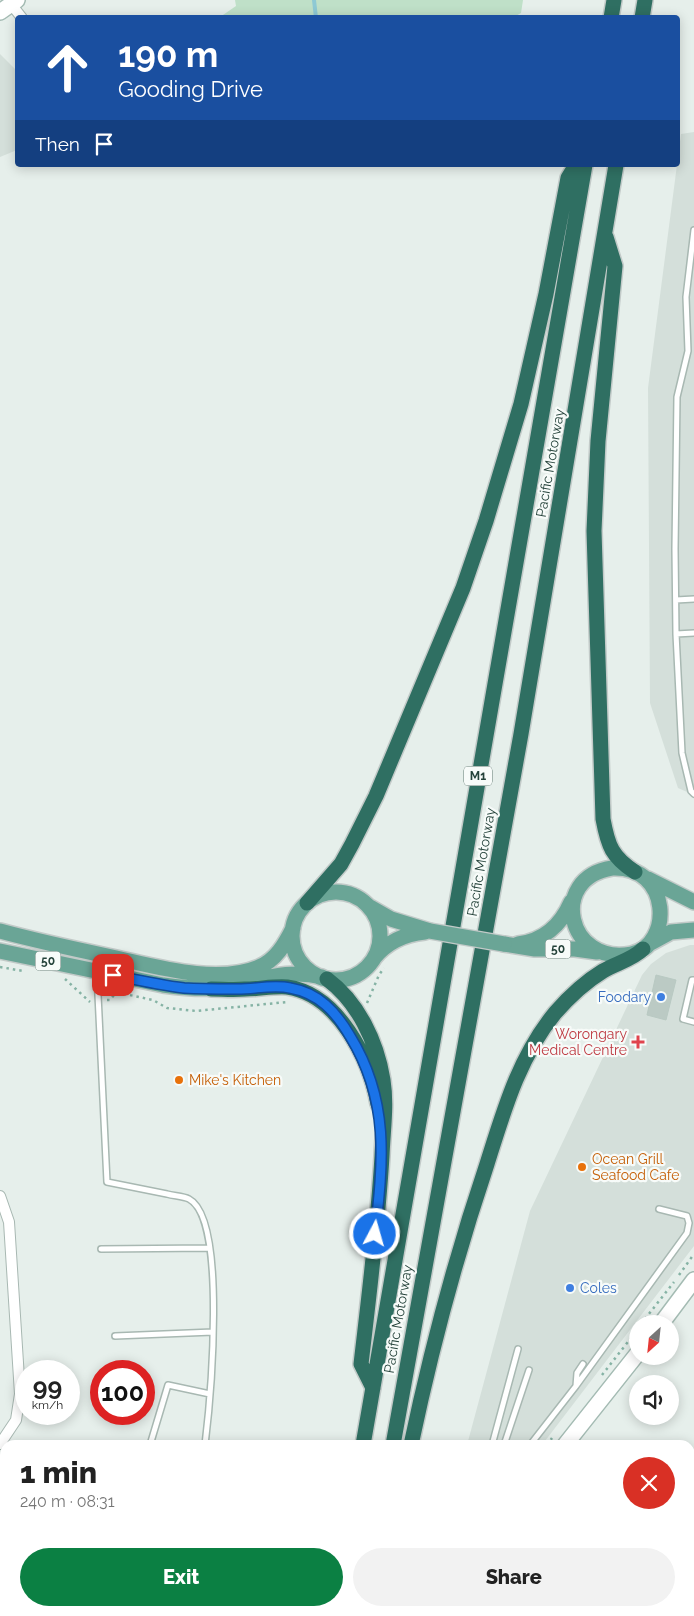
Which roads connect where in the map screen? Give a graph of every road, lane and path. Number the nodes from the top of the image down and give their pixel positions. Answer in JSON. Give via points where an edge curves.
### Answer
{"nodes":[{"id":1,"x":614,"y":0,"type":"edge"},
{"id":2,"x":645,"y":0,"type":"edge"},
{"id":3,"x":9,"y":6,"type":"edge"},
{"id":4,"x":19,"y":15,"type":"edge"},
{"id":5,"x":612,"y":15,"type":"edge"},
{"id":6,"x":642,"y":15,"type":"edge"},
{"id":7,"x":575,"y":167,"type":"edge"},
{"id":8,"x":585,"y":167,"type":"edge"},
{"id":9,"x":616,"y":167,"type":"edge"},
{"id":10,"x":694,"y":230,"type":"edge"},
{"id":11,"x":605,"y":233,"type":"junction"},
{"id":12,"x":694,"y":350,"type":"edge"},
{"id":13,"x":688,"y":351,"type":"junction"},
{"id":14,"x":694,"y":599,"type":"edge"},
{"id":15,"x":676,"y":600,"type":"junction"},
{"id":16,"x":694,"y":633,"type":"edge"},
{"id":17,"x":676,"y":634,"type":"junction"},
{"id":18,"x":694,"y":794,"type":"edge"},
{"id":19,"x":638,"y":873,"type":"junction"},
{"id":20,"x":575,"y":894,"type":"junction"},
{"id":21,"x":693,"y":901,"type":"edge"},
{"id":22,"x":308,"y":903,"type":"junction"},
{"id":23,"x":365,"y":903,"type":"junction"},
{"id":24,"x":293,"y":928,"type":"junction"},
{"id":25,"x":694,"y":930,"type":"edge"},
{"id":26,"x":0,"y":931,"type":"edge"},
{"id":27,"x":429,"y":931,"type":"junction"},
{"id":28,"x":507,"y":945,"type":"junction"},
{"id":29,"x":644,"y":948,"type":"junction"},
{"id":30,"x":0,"y":951,"type":"edge"},
{"id":31,"x":606,"y":954,"type":"junction"},
{"id":32,"x":373,"y":959,"type":"junction"},
{"id":33,"x":388,"y":962,"type":"dead end"},
{"id":34,"x":0,"y":967,"type":"edge"},
{"id":35,"x":25,"y":971,"type":"dead end"},
{"id":36,"x":97,"y":972,"type":"junction"},
{"id":37,"x":57,"y":978,"type":"dead end"},
{"id":38,"x":325,"y":978,"type":"junction"},
{"id":39,"x":694,"y":980,"type":"edge"},
{"id":40,"x":210,"y":988,"type":"junction"},
{"id":41,"x":107,"y":1000,"type":"dead end"},
{"id":42,"x":90,"y":1002,"type":"dead end"},
{"id":43,"x":294,"y":1003,"type":"dead end"},
{"id":44,"x":362,"y":1007,"type":"dead end"},
{"id":45,"x":694,"y":1022,"type":"edge"},
{"id":46,"x":382,"y":1153,"type":"junction"},
{"id":47,"x":0,"y":1196,"type":"edge"},
{"id":48,"x":659,"y":1209,"type":"dead end"},
{"id":49,"x":209,"y":1248,"type":"junction"},
{"id":50,"x":101,"y":1249,"type":"dead end"},
{"id":51,"x":694,"y":1254,"type":"edge"},
{"id":52,"x":694,"y":1280,"type":"edge"},
{"id":53,"x":648,"y":1315,"type":"edge"},
{"id":54,"x":667,"y":1315,"type":"edge"},
{"id":55,"x":213,"y":1332,"type":"junction"},
{"id":56,"x":115,"y":1336,"type":"dead end"},
{"id":57,"x":518,"y":1349,"type":"dead end"},
{"id":58,"x":583,"y":1364,"type":"dead end"},
{"id":59,"x":629,"y":1364,"type":"edge"},
{"id":60,"x":529,"y":1370,"type":"dead end"},
{"id":61,"x":576,"y":1386,"type":"junction"},
{"id":62,"x":373,"y":1388,"type":"junction"},
{"id":63,"x":210,"y":1394,"type":"junction"},
{"id":64,"x":3,"y":1440,"type":"edge"},
{"id":65,"x":152,"y":1440,"type":"edge"},
{"id":66,"x":205,"y":1440,"type":"edge"},
{"id":67,"x":364,"y":1440,"type":"edge"},
{"id":68,"x":394,"y":1440,"type":"edge"},
{"id":69,"x":412,"y":1440,"type":"edge"},
{"id":70,"x":493,"y":1440,"type":"edge"},
{"id":71,"x":506,"y":1440,"type":"edge"},
{"id":72,"x":534,"y":1440,"type":"edge"},
{"id":73,"x":569,"y":1440,"type":"edge"}],
"edges":[{"from":1,"to":5,"type":"highway"},
{"from":2,"to":6,"type":"highway"},
{"from":3,"to":4,"type":"street"},
{"from":7,"to":22,"type":"highway","via":[[568,178],[521,404],[463,588],[372,804],[341,864]]},
{"from":8,"to":62,"type":"highway","name":"Pacific Motorway","number":"M1"},
{"from":9,"to":11,"type":"highway","name":"Pacific Motorway","number":"M1"},
{"from":10,"to":13,"type":"lane","via":[[686,297]]},
{"from":11,"to":19,"type":"highway","via":[[615,266],[600,414],[594,531],[603,819],[613,853]]},
{"from":11,"to":68,"type":"highway","name":"Pacific Motorway","number":"M1","via":[[521,734]]},
{"from":12,"to":13,"type":"lane"},
{"from":13,"to":15,"type":"lane","via":[[677,397]]},
{"from":14,"to":15,"type":"lane"},
{"from":15,"to":17,"type":"lane"},
{"from":16,"to":17,"type":"lane"},
{"from":17,"to":18,"type":"lane","via":[[682,753]]},
{"from":19,"to":20,"type":"main road","number":"50","via":[[622,868],[601,870],[587,878]]},
{"from":19,"to":21,"type":"main road","number":"50"},
{"from":19,"to":29,"type":"main road","via":[[651,885],[660,905],[657,927]]},
{"from":20,"to":28,"type":"main road","number":"50","via":[[551,930],[529,942]]},
{"from":20,"to":31,"type":"main road","via":[[572,912],[576,929],[587,944]]},
{"from":22,"to":23,"type":"main road","number":"50","via":[[323,894],[335,892]]},
{"from":22,"to":24,"type":"main road","number":"50"},
{"from":23,"to":27,"type":"main road","number":"50","via":[[386,917]]},
{"from":23,"to":32,"type":"main road","via":[[374,914],[379,929],[378,948]]},
{"from":24,"to":26,"type":"main road","number":"50","via":[[282,948],[264,965],[216,974],[168,970]]},
{"from":24,"to":38,"type":"main road","via":[[299,958],[311,972]]},
{"from":25,"to":29,"type":"main road","number":"50","via":[[667,933]]},
{"from":27,"to":28,"type":"main road","number":"50","bridge":true},
{"from":27,"to":32,"type":"main road","number":"50","via":[[395,940]]},
{"from":28,"to":31,"type":"main road","number":"50"},
{"from":29,"to":31,"type":"main road","number":"50","via":[[624,955]]},
{"from":29,"to":69,"type":"highway","via":[[594,976],[567,1000],[543,1030],[520,1069],[447,1290]]},
{"from":30,"to":36,"type":"main road","number":"50"},
{"from":32,"to":38,"type":"main road","number":"50","via":[[349,978]]},
{"from":33,"to":44,"type":"path","via":[[369,1001]]},
{"from":34,"to":35,"type":"path"},
{"from":36,"to":40,"type":"main road","number":"50","via":[[164,985]]},
{"from":36,"to":49,"type":"lane","via":[[107,1182],[190,1200],[205,1222]]},
{"from":37,"to":42,"type":"path","via":[[70,982]]},
{"from":38,"to":40,"type":"main road","number":"50","via":[[287,973],[234,986]]},
{"from":38,"to":46,"type":"highway","via":[[340,989],[356,1011],[378,1059],[384,1092]]},
{"from":39,"to":45,"type":"lane","via":[[683,1019]]},
{"from":40,"to":46,"type":"highway","via":[[292,988],[313,996],[331,1009],[342,1021],[368,1070],[379,1109]]},
{"from":41,"to":43,"type":"path","via":[[120,994],[153,1000],[167,1008],[196,1010]]},
{"from":46,"to":62,"type":"highway","via":[[361,1364]]},
{"from":47,"to":64,"type":"street","via":[[9,1222],[20,1394],[16,1420]]},
{"from":48,"to":61,"type":"lane","via":[[687,1216],[687,1233]]},
{"from":49,"to":50,"type":"lane"},
{"from":49,"to":55,"type":"lane","via":[[214,1278]]},
{"from":51,"to":53,"type":"path"},
{"from":52,"to":54,"type":"main road"},
{"from":55,"to":56,"type":"lane"},
{"from":55,"to":63,"type":"lane"},
{"from":57,"to":70,"type":"lane"},
{"from":58,"to":61,"type":"lane","via":[[577,1373]]},
{"from":59,"to":73,"type":"main road"},
{"from":60,"to":71,"type":"lane"},
{"from":61,"to":72,"type":"lane"},
{"from":62,"to":67,"type":"highway","name":"Pacific Motorway","number":"M1"},
{"from":63,"to":65,"type":"lane","via":[[168,1385]]},
{"from":63,"to":66,"type":"lane"}]}
